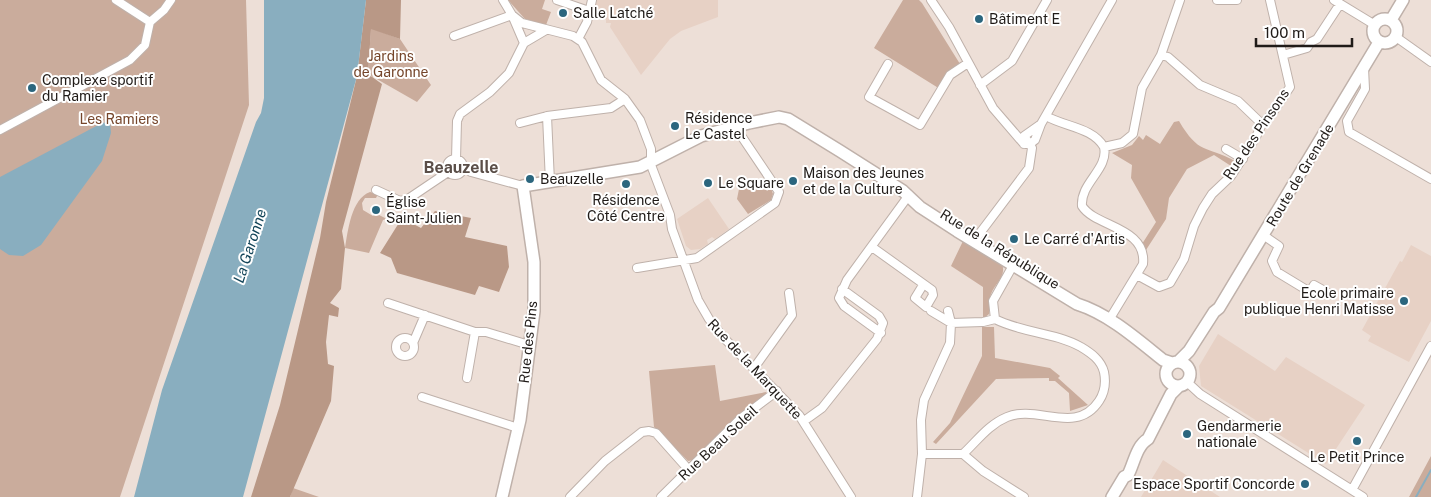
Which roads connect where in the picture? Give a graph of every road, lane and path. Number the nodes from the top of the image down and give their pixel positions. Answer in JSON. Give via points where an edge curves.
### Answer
{"nodes":[{"id":1,"x":116,"y":0,"type":"edge"},
{"id":2,"x":171,"y":0,"type":"edge"},
{"id":3,"x":503,"y":0,"type":"edge"},
{"id":4,"x":557,"y":0,"type":"edge"},
{"id":5,"x":592,"y":0,"type":"edge"},
{"id":6,"x":931,"y":0,"type":"edge"},
{"id":7,"x":1047,"y":0,"type":"edge"},
{"id":8,"x":1112,"y":0,"type":"edge"},
{"id":9,"x":1180,"y":0,"type":"edge"},
{"id":10,"x":1217,"y":0,"type":"edge"},
{"id":11,"x":1237,"y":0,"type":"edge"},
{"id":12,"x":1270,"y":0,"type":"edge"},
{"id":13,"x":1405,"y":1,"type":"edge"},
{"id":14,"x":1337,"y":2,"type":"edge"},
{"id":15,"x":589,"y":11,"type":"junction"},
{"id":16,"x":512,"y":15,"type":"junction"},
{"id":17,"x":1391,"y":20,"type":"junction"},
{"id":18,"x":150,"y":22,"type":"junction"},
{"id":19,"x":1375,"y":25,"type":"junction"},
{"id":20,"x":546,"y":30,"type":"junction"},
{"id":21,"x":454,"y":36,"type":"dead end"},
{"id":22,"x":1396,"y":38,"type":"junction"},
{"id":23,"x":578,"y":39,"type":"junction"},
{"id":24,"x":1379,"y":42,"type":"junction"},
{"id":25,"x":524,"y":43,"type":"junction"},
{"id":26,"x":1161,"y":55,"type":"junction"},
{"id":27,"x":1283,"y":55,"type":"junction"},
{"id":28,"x":1431,"y":62,"type":"edge"},
{"id":29,"x":968,"y":63,"type":"junction"},
{"id":30,"x":888,"y":64,"type":"dead end"},
{"id":31,"x":1365,"y":71,"type":"junction"},
{"id":32,"x":980,"y":85,"type":"junction"},
{"id":33,"x":625,"y":99,"type":"junction"},
{"id":34,"x":547,"y":116,"type":"junction"},
{"id":35,"x":1046,"y":116,"type":"junction"},
{"id":36,"x":520,"y":122,"type":"dead end"},
{"id":37,"x":1262,"y":124,"type":"junction"},
{"id":38,"x":738,"y":126,"type":"junction"},
{"id":39,"x":0,"y":130,"type":"edge"},
{"id":40,"x":1026,"y":141,"type":"junction"},
{"id":41,"x":1104,"y":147,"type":"junction"},
{"id":42,"x":1226,"y":149,"type":"dead end"},
{"id":43,"x":456,"y":159,"type":"junction"},
{"id":44,"x":1242,"y":159,"type":"junction"},
{"id":45,"x":652,"y":161,"type":"junction"},
{"id":46,"x":463,"y":166,"type":"junction"},
{"id":47,"x":448,"y":172,"type":"junction"},
{"id":48,"x":1431,"y":179,"type":"edge"},
{"id":49,"x":550,"y":182,"type":"junction"},
{"id":50,"x":523,"y":186,"type":"junction"},
{"id":51,"x":376,"y":190,"type":"dead end"},
{"id":52,"x":909,"y":195,"type":"junction"},
{"id":53,"x":1263,"y":235,"type":"junction"},
{"id":54,"x":976,"y":238,"type":"junction"},
{"id":55,"x":872,"y":247,"type":"junction"},
{"id":56,"x":683,"y":262,"type":"junction"},
{"id":57,"x":1014,"y":265,"type":"junction"},
{"id":58,"x":637,"y":268,"type":"dead end"},
{"id":59,"x":1137,"y":275,"type":"junction"},
{"id":60,"x":923,"y":285,"type":"dead end"},
{"id":61,"x":842,"y":289,"type":"junction"},
{"id":62,"x":789,"y":293,"type":"dead end"},
{"id":63,"x":1332,"y":295,"type":"dead end"},
{"id":64,"x":388,"y":303,"type":"dead end"},
{"id":65,"x":1219,"y":308,"type":"junction"},
{"id":66,"x":931,"y":311,"type":"dead end"},
{"id":67,"x":948,"y":311,"type":"dead end"},
{"id":68,"x":425,"y":315,"type":"junction"},
{"id":69,"x":995,"y":319,"type":"junction"},
{"id":70,"x":1109,"y":320,"type":"junction"},
{"id":71,"x":951,"y":324,"type":"junction"},
{"id":72,"x":474,"y":332,"type":"junction"},
{"id":73,"x":881,"y":333,"type":"junction"},
{"id":74,"x":413,"y":343,"type":"dead end"},
{"id":75,"x":529,"y":345,"type":"junction"},
{"id":76,"x":1431,"y":346,"type":"edge"},
{"id":77,"x":754,"y":368,"type":"junction"},
{"id":78,"x":1175,"y":374,"type":"junction"},
{"id":79,"x":467,"y":378,"type":"dead end"},
{"id":80,"x":777,"y":391,"type":"junction"},
{"id":81,"x":422,"y":397,"type":"dead end"},
{"id":82,"x":804,"y":422,"type":"junction"},
{"id":83,"x":518,"y":428,"type":"junction"},
{"id":84,"x":922,"y":454,"type":"junction"},
{"id":85,"x":963,"y":454,"type":"junction"},
{"id":86,"x":688,"y":469,"type":"junction"},
{"id":87,"x":1352,"y":490,"type":"junction"},
{"id":88,"x":502,"y":497,"type":"edge"},
{"id":89,"x":570,"y":497,"type":"edge"},
{"id":90,"x":661,"y":497,"type":"edge"},
{"id":91,"x":851,"y":497,"type":"edge"},
{"id":92,"x":917,"y":497,"type":"edge"},
{"id":93,"x":1024,"y":497,"type":"edge"},
{"id":94,"x":1112,"y":497,"type":"edge"},
{"id":95,"x":1363,"y":497,"type":"edge"}],
"edges":[{"from":1,"to":18,"type":"street"},
{"from":2,"to":18,"type":"street"},
{"from":3,"to":16,"type":"street"},
{"from":4,"to":15,"type":"street"},
{"from":5,"to":15,"type":"street"},
{"from":6,"to":29,"type":"street"},
{"from":7,"to":32,"type":"street","via":[[1012,61]]},
{"from":8,"to":35,"type":"street"},
{"from":9,"to":26,"type":"street"},
{"from":10,"to":11,"type":"street"},
{"from":12,"to":27,"type":"street","name":"Rue des Pinsons"},
{"from":13,"to":17,"type":"street"},
{"from":14,"to":19,"type":"street"},
{"from":14,"to":27,"type":"street","via":[[1317,39],[1307,48]]},
{"from":15,"to":23,"type":"street"},
{"from":16,"to":20,"type":"street","via":[[522,23]]},
{"from":16,"to":21,"type":"street"},
{"from":16,"to":25,"type":"street"},
{"from":17,"to":19,"type":"street","via":[[1382,19]]},
{"from":17,"to":22,"type":"street","via":[[1397,28]]},
{"from":18,"to":39,"type":"street","via":[[146,45],[130,60]]},
{"from":19,"to":24,"type":"street","via":[[1373,32]]},
{"from":20,"to":23,"type":"street"},
{"from":20,"to":25,"type":"street"},
{"from":22,"to":24,"type":"street","via":[[1387,43]]},
{"from":22,"to":28,"type":"street"},
{"from":23,"to":33,"type":"street","name":"Rue de la Marquette","via":[[585,46],[601,80]]},
{"from":24,"to":31,"type":"street","name":"Route de Grenade"},
{"from":25,"to":43,"type":"street","via":[[509,73],[460,114]]},
{"from":26,"to":37,"type":"street","via":[[1168,57],[1200,85],[1238,101]]},
{"from":26,"to":41,"type":"street","via":[[1142,88],[1133,134],[1125,142]]},
{"from":27,"to":37,"type":"street","name":"Rue des Pinsons","via":[[1290,87]]},
{"from":29,"to":30,"type":"street","via":[[950,75],[920,125],[869,96]]},
{"from":29,"to":32,"type":"street"},
{"from":31,"to":48,"type":"street","via":[[1365,89],[1347,121],[1350,132]]},
{"from":31,"to":53,"type":"street","name":"Route de Grenade"},
{"from":32,"to":40,"type":"street","via":[[993,108]]},
{"from":33,"to":34,"type":"street","via":[[611,108]]},
{"from":33,"to":45,"type":"street","name":"Rue de la Marquette","via":[[640,120]]},
{"from":34,"to":36,"type":"street"},
{"from":34,"to":49,"type":"street"},
{"from":35,"to":40,"type":"street","via":[[1035,140]]},
{"from":35,"to":41,"type":"street","via":[[1084,130]]},
{"from":37,"to":44,"type":"street","name":"Rue des Pinsons"},
{"from":38,"to":45,"type":"street","name":"Rue de la République","via":[[700,136]]},
{"from":38,"to":52,"type":"street","name":"Rue de la République","via":[[770,117],[788,119]]},
{"from":38,"to":56,"type":"street","via":[[740,134],[779,192],[778,198],[751,222],[697,258]]},
{"from":40,"to":54,"type":"street","via":[[1031,162]]},
{"from":41,"to":59,"type":"street","via":[[1104,159],[1084,191],[1082,206],[1091,215],[1118,228],[1141,249],[1143,264]]},
{"from":42,"to":44,"type":"street"},
{"from":43,"to":46,"type":"street"},
{"from":43,"to":47,"type":"street","via":[[448,162]]},
{"from":44,"to":59,"type":"street","name":"Rue des Pinsons","via":[[1203,208],[1184,259],[1170,283],[1159,287]]},
{"from":45,"to":49,"type":"street","name":"Rue de la République","via":[[626,170]]},
{"from":45,"to":56,"type":"street","name":"Rue de la Marquette"},
{"from":46,"to":47,"type":"street","via":[[458,175]]},
{"from":46,"to":50,"type":"street","via":[[471,172]]},
{"from":47,"to":51,"type":"street","via":[[400,201]]},
{"from":49,"to":50,"type":"street","name":"Rue de la République"},
{"from":50,"to":75,"type":"street","name":"Rue des Pins","via":[[534,262],[534,312]]},
{"from":52,"to":54,"type":"street","name":"Rue de la République","via":[[920,207]]},
{"from":52,"to":55,"type":"street"},
{"from":53,"to":63,"type":"street","via":[[1278,246],[1272,261],[1277,272],[1310,292],[1314,285]]},
{"from":53,"to":65,"type":"street","name":"Route de Grenade"},
{"from":54,"to":57,"type":"street","name":"Rue de la République"},
{"from":55,"to":60,"type":"street"},
{"from":55,"to":61,"type":"street"},
{"from":56,"to":58,"type":"street"},
{"from":56,"to":77,"type":"street","name":"Rue de la Marquette","via":[[709,319]]},
{"from":57,"to":69,"type":"street","via":[[993,301]]},
{"from":57,"to":70,"type":"street","name":"Rue de la République","via":[[1081,299],[1088,308]]},
{"from":59,"to":70,"type":"street"},
{"from":61,"to":73,"type":"street","via":[[879,316],[883,323]]},
{"from":61,"to":73,"type":"street","via":[[839,298],[844,306]]},
{"from":62,"to":77,"type":"street","via":[[792,315]]},
{"from":64,"to":68,"type":"street"},
{"from":65,"to":78,"type":"street","name":"Route de Grenade"},
{"from":65,"to":78,"type":"street","name":"Route de Grenade","via":[[1219,316],[1195,355],[1190,377]]},
{"from":66,"to":71,"type":"street"},
{"from":67,"to":71,"type":"street"},
{"from":68,"to":72,"type":"street"},
{"from":68,"to":74,"type":"street"},
{"from":69,"to":71,"type":"street"},
{"from":69,"to":85,"type":"street","via":[[1004,325],[1055,336],[1093,355],[1103,370],[1104,394],[1092,410],[1072,418],[1026,414],[1008,416],[987,429]]},
{"from":70,"to":78,"type":"street","name":"Rue de la République"},
{"from":71,"to":84,"type":"street","via":[[950,343],[924,400]]},
{"from":72,"to":75,"type":"street","via":[[486,332]]},
{"from":72,"to":79,"type":"street"},
{"from":73,"to":82,"type":"street","via":[[822,408]]},
{"from":75,"to":83,"type":"street","name":"Rue des Pins"},
{"from":76,"to":87,"type":"street"},
{"from":77,"to":80,"type":"street","name":"Rue de la Marquette"},
{"from":78,"to":87,"type":"street","name":"Rue de la République","via":[[1200,394]]},
{"from":78,"to":94,"type":"street","name":"Route de Grenade","via":[[1143,436],[1144,441],[1128,475]]},
{"from":80,"to":82,"type":"street","name":"Rue de la Marquette"},
{"from":80,"to":86,"type":"street","name":"Rue Beau Soleil","via":[[740,420]]},
{"from":81,"to":83,"type":"street"},
{"from":82,"to":91,"type":"street","name":"Rue de la Marquette"},
{"from":83,"to":88,"type":"street","name":"Rue des Pins"},
{"from":84,"to":85,"type":"street"},
{"from":84,"to":92,"type":"street"},
{"from":85,"to":93,"type":"street"},
{"from":86,"to":89,"type":"street","via":[[656,433],[642,432],[605,461]]},
{"from":86,"to":90,"type":"street","name":"Rue Beau Soleil"},
{"from":87,"to":95,"type":"street","name":"Rue de la République"}]}
